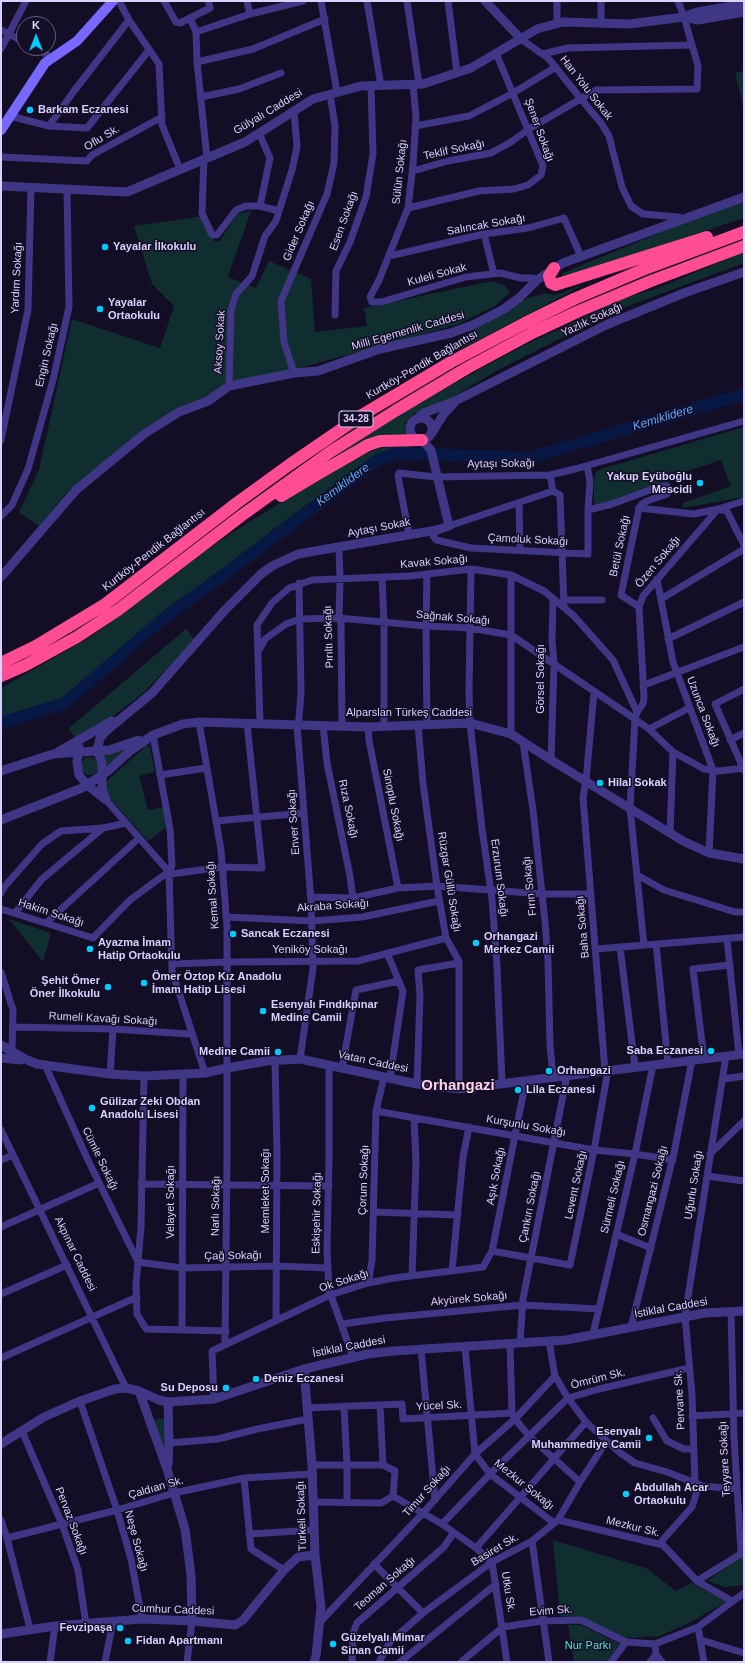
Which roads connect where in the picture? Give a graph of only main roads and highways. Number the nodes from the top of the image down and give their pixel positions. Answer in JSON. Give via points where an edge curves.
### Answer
{"nodes":[{"id":1,"x":112,"y":1,"type":"edge"},
{"id":2,"x":1,"y":130,"type":"edge"},
{"id":3,"x":744,"y":225,"type":"edge"},
{"id":4,"x":744,"y":232,"type":"edge"},
{"id":5,"x":744,"y":246,"type":"edge"},
{"id":6,"x":554,"y":268,"type":"road end"},
{"id":7,"x":422,"y":440,"type":"road end"},
{"id":8,"x":240,"y":516,"type":"junction"},
{"id":9,"x":2,"y":673,"type":"edge"}],
"edges":[{"from":1,"to":2,"type":"main road","via":[[78,41],[45,63]]},
{"from":3,"to":6,"type":"highway","via":[[555,285],[551,283],[549,276]]},
{"from":4,"to":9,"type":"highway","name":"Kurtköy-Pendik Bağlantısı","number":"34-28","via":[[647,268],[574,299],[451,362],[362,415],[238,502],[104,605],[36,646]]},
{"from":5,"to":8,"type":"highway","name":"Kurtköy-Pendik Bağlantısı","number":"34-28","via":[[579,311],[526,337],[360,432]]},
{"from":7,"to":8,"type":"highway","via":[[380,441],[368,446],[279,498]]},
{"from":8,"to":9,"type":"highway","name":"Kurtköy-Pendik Bağlantısı","number":"34-28","via":[[118,610],[26,665]]}]}
